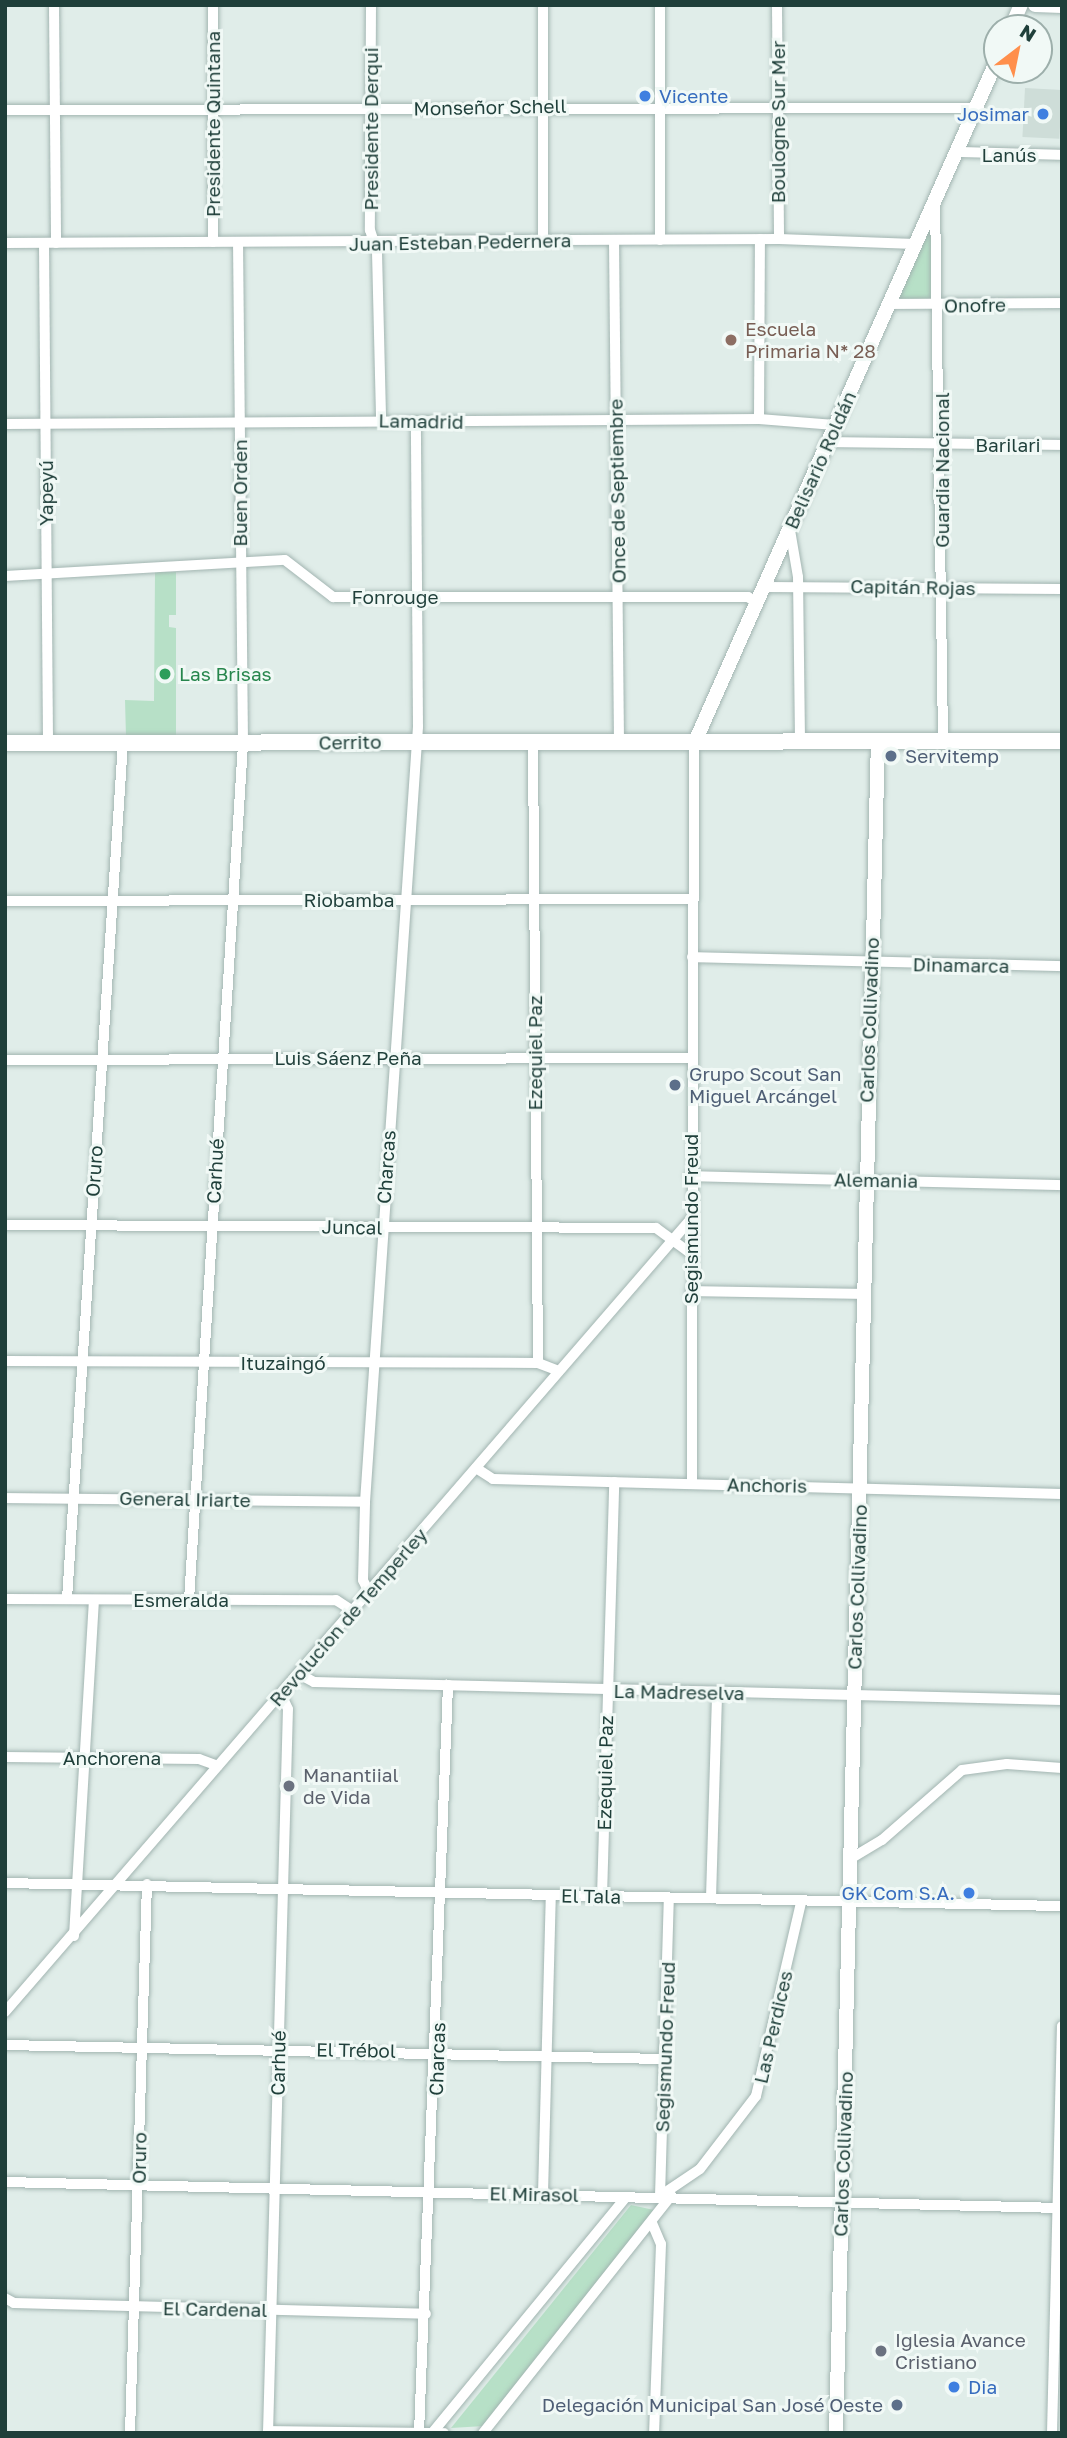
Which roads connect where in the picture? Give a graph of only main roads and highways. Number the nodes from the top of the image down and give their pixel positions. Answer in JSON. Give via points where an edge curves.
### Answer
{"nodes":[{"id":1,"x":1062,"y":741,"type":"edge"},
{"id":2,"x":5,"y":743,"type":"edge"}],
"edges":[{"from":1,"to":2,"type":"main road","name":"Cerrito"}]}
